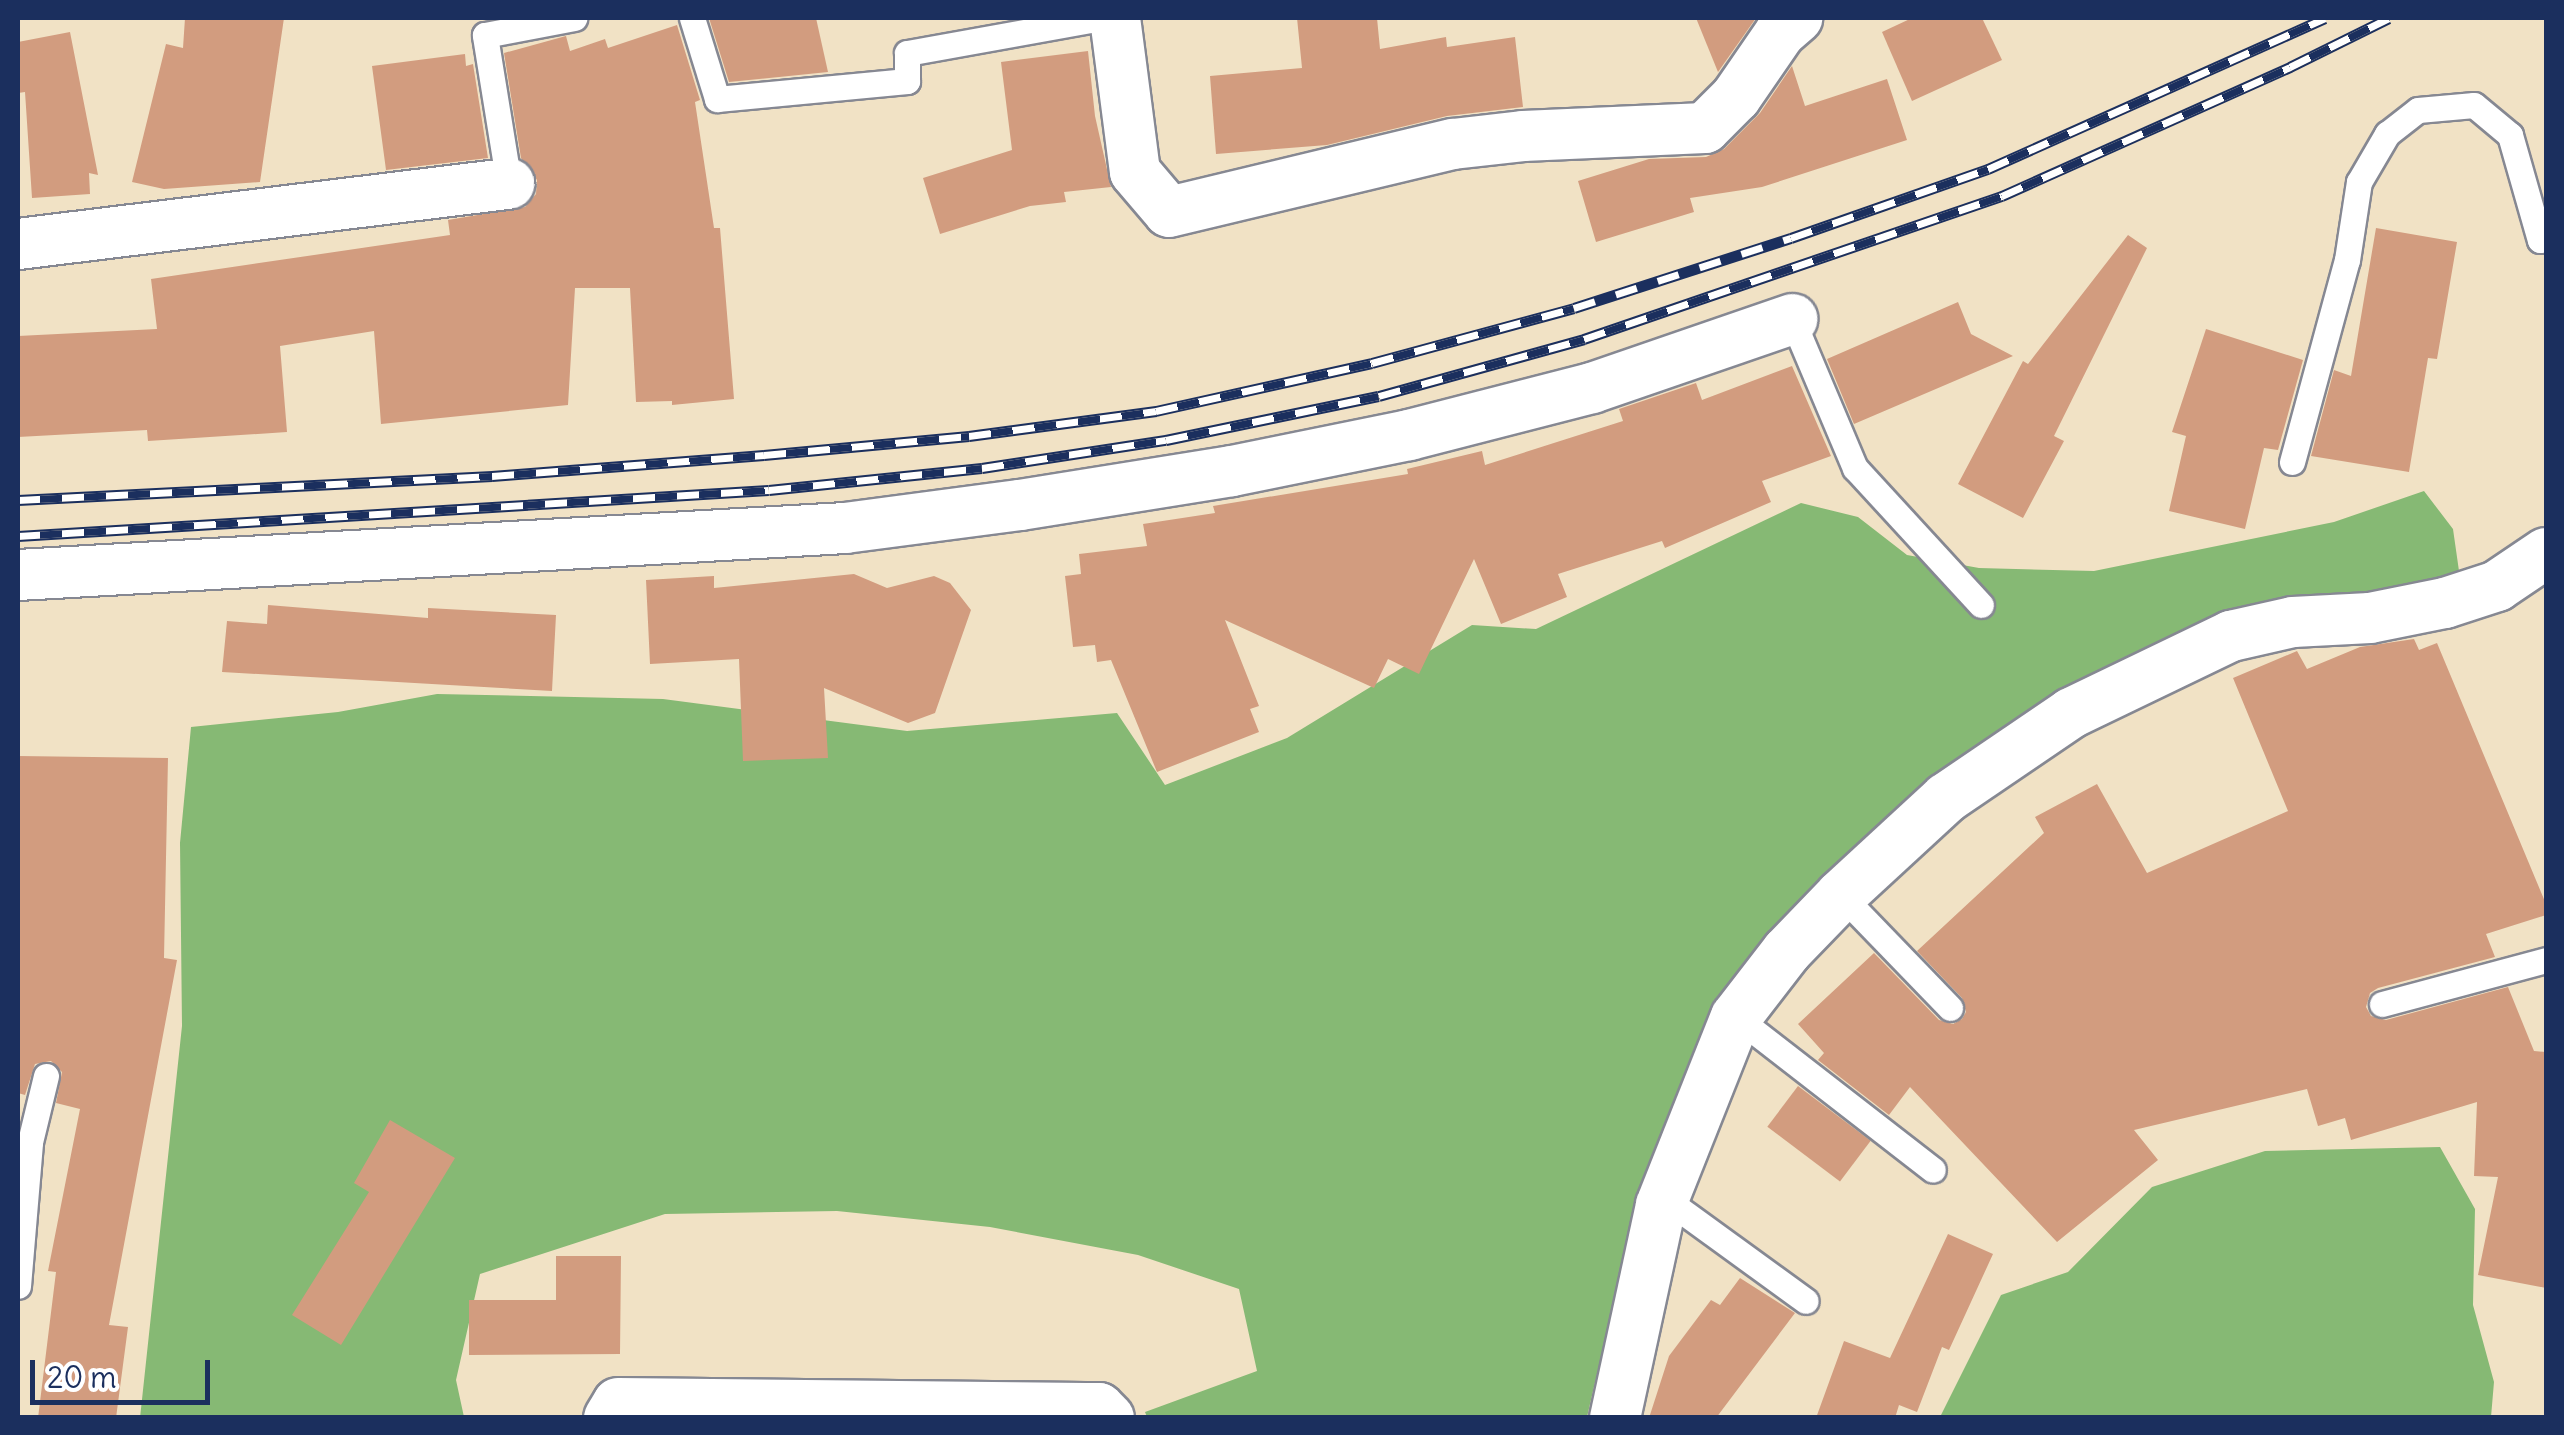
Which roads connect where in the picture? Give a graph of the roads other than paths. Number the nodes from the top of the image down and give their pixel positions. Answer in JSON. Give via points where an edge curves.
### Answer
{"nodes":[{"id":1,"x":574,"y":18,"type":"edge"},
{"id":2,"x":692,"y":18,"type":"edge"},
{"id":3,"x":1102,"y":18,"type":"edge"},
{"id":4,"x":1115,"y":18,"type":"edge"},
{"id":5,"x":1797,"y":18,"type":"edge"},
{"id":6,"x":509,"y":184,"type":"joint"},
{"id":7,"x":2546,"y":238,"type":"edge"},
{"id":8,"x":18,"y":244,"type":"edge"},
{"id":9,"x":1792,"y":319,"type":"joint"},
{"id":10,"x":2292,"y":462,"type":"dead end"},
{"id":11,"x":2546,"y":553,"type":"edge"},
{"id":12,"x":18,"y":575,"type":"edge"},
{"id":13,"x":1981,"y":605,"type":"dead end"},
{"id":14,"x":1841,"y":895,"type":"junction"},
{"id":15,"x":2546,"y":960,"type":"edge"},
{"id":16,"x":2382,"y":1004,"type":"dead end"},
{"id":17,"x":1950,"y":1008,"type":"dead end"},
{"id":18,"x":1736,"y":1017,"type":"junction"},
{"id":19,"x":46,"y":1076,"type":"dead end"},
{"id":20,"x":24,"y":1141,"type":"edge"},
{"id":21,"x":1934,"y":1170,"type":"dead end"},
{"id":22,"x":1664,"y":1198,"type":"junction"},
{"id":23,"x":18,"y":1286,"type":"edge"},
{"id":24,"x":1806,"y":1302,"type":"dead end"},
{"id":25,"x":609,"y":1418,"type":"edge"},
{"id":26,"x":1108,"y":1418,"type":"edge"},
{"id":27,"x":1615,"y":1418,"type":"edge"}],
"edges":[{"from":1,"to":6,"type":"lane","via":[[485,35]]},
{"from":2,"to":3,"type":"lane","via":[[717,98],[907,80],[907,54]]},
{"from":4,"to":5,"type":"street","via":[[1136,172],[1169,212],[1454,144],[1705,128]]},
{"from":6,"to":8,"type":"street"},
{"from":7,"to":10,"type":"lane","via":[[2540,240],[2510,136],[2474,105],[2418,110],[2386,134],[2359,182],[2347,260]]},
{"from":9,"to":12,"type":"street","via":[[1592,388],[1409,434],[1020,505],[825,529]]},
{"from":9,"to":13,"type":"lane","via":[[1854,468]]},
{"from":11,"to":14,"type":"street","via":[[2497,586],[2446,603],[2230,636],[2071,713],[1946,798]]},
{"from":14,"to":17,"type":"lane"},
{"from":14,"to":18,"type":"street","via":[[1786,951]]},
{"from":15,"to":16,"type":"lane"},
{"from":18,"to":21,"type":"lane"},
{"from":18,"to":22,"type":"street"},
{"from":19,"to":20,"type":"lane"},
{"from":20,"to":23,"type":"lane"},
{"from":22,"to":24,"type":"lane"},
{"from":22,"to":27,"type":"street"},
{"from":25,"to":26,"type":"street","via":[[618,1403],[1099,1408]]}]}
